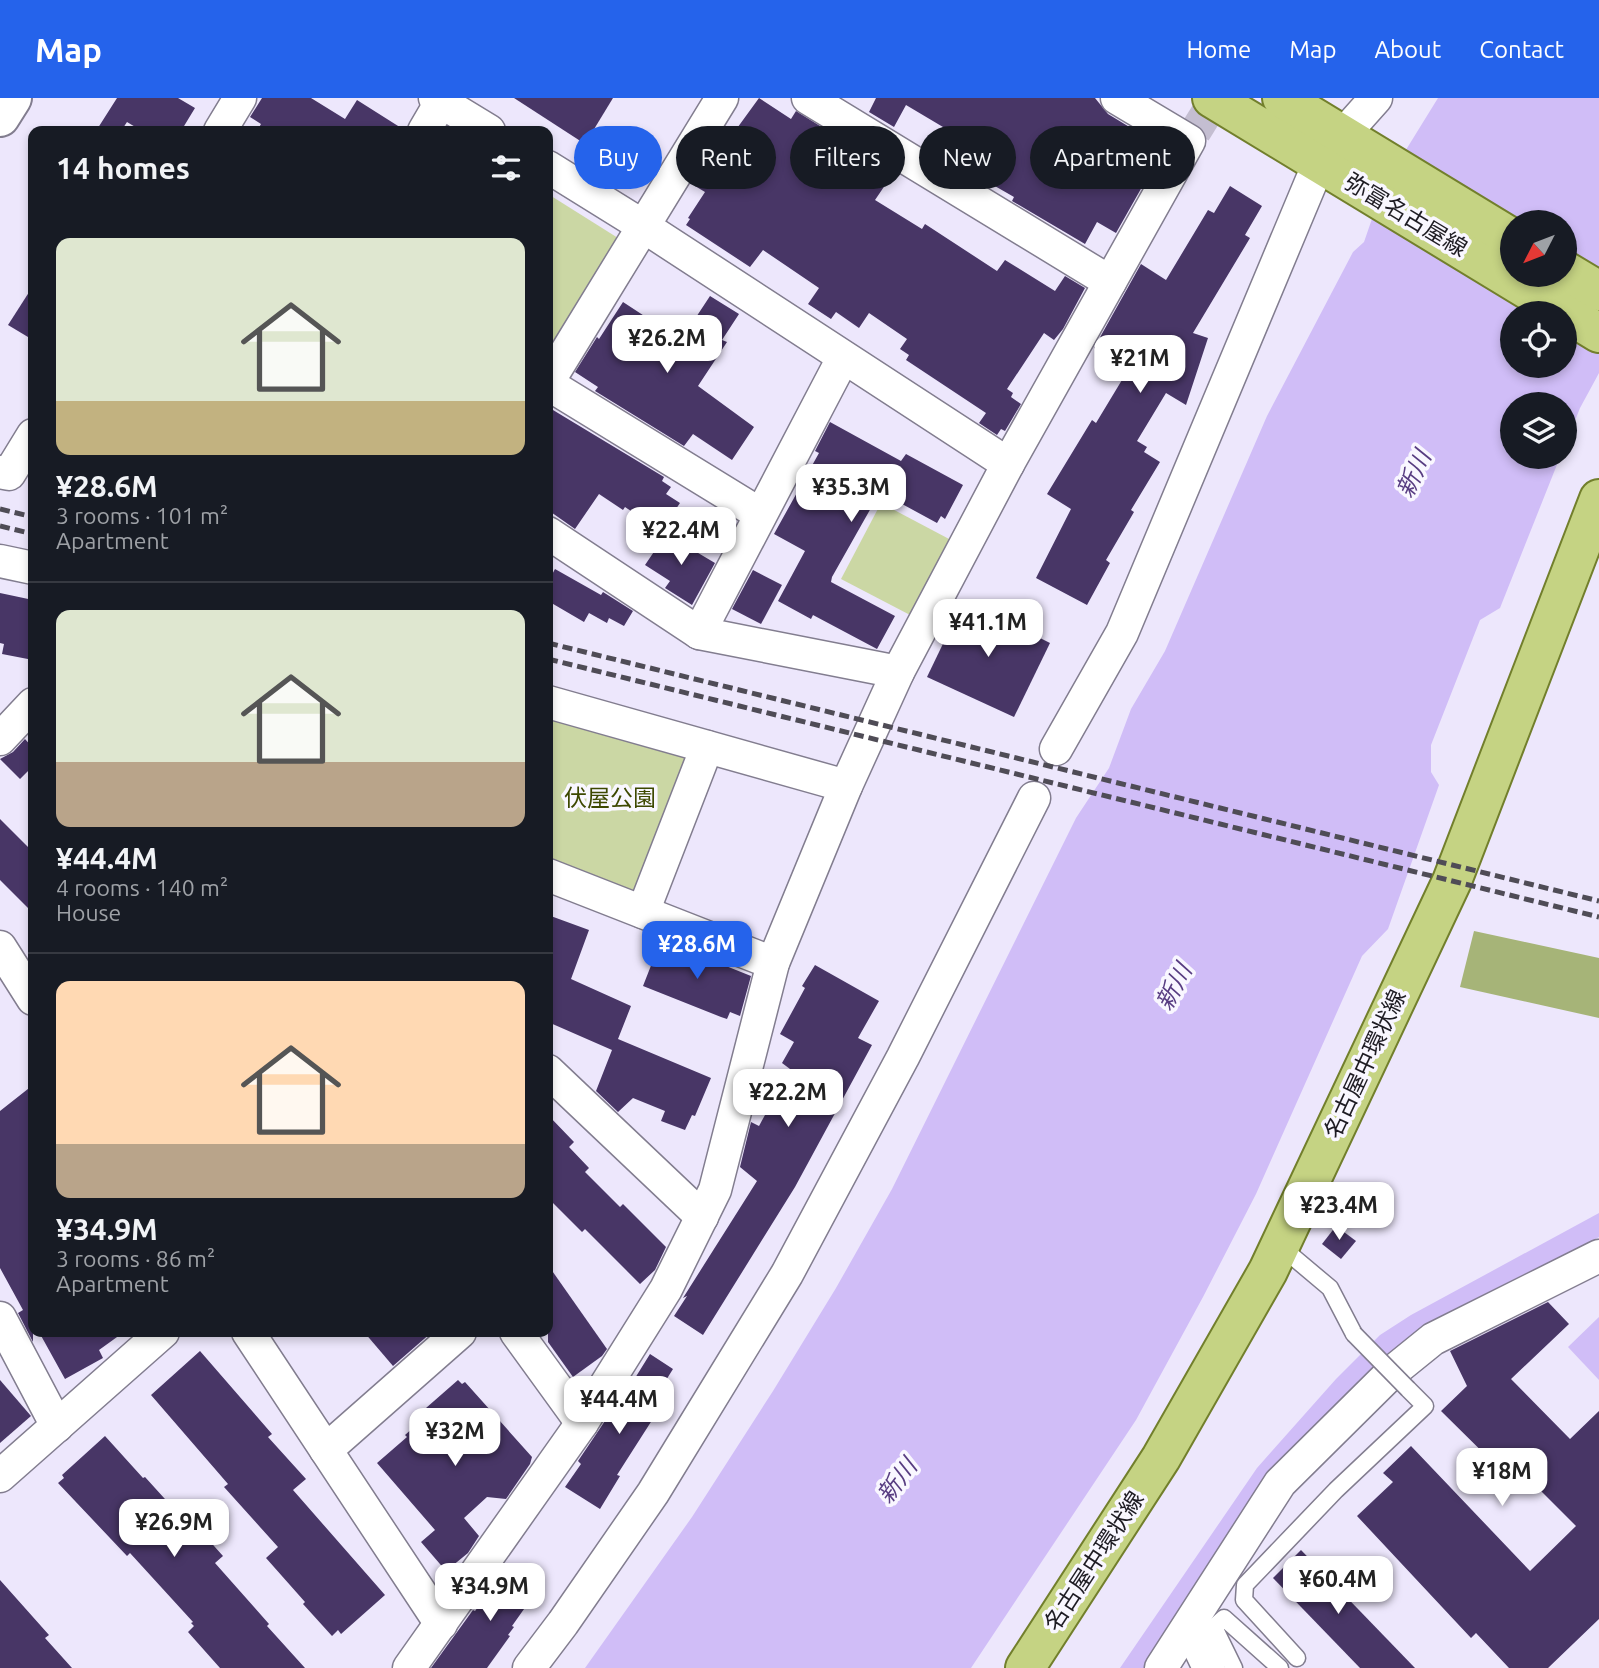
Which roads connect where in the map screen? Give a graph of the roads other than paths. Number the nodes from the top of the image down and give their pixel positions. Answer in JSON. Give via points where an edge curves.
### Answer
{"nodes":[{"id":1,"x":240,"y":98,"type":"edge"},
{"id":2,"x":722,"y":98,"type":"edge"},
{"id":3,"x":808,"y":98,"type":"edge"},
{"id":4,"x":1117,"y":98,"type":"edge"},
{"id":5,"x":1212,"y":98,"type":"edge"},
{"id":6,"x":1282,"y":98,"type":"edge"},
{"id":7,"x":1376,"y":98,"type":"edge"},
{"id":8,"x":438,"y":100,"type":"edge"},
{"id":9,"x":223,"y":126,"type":"edge"},
{"id":10,"x":426,"y":126,"type":"edge"},
{"id":11,"x":481,"y":126,"type":"edge"},
{"id":12,"x":1331,"y":149,"type":"junction"},
{"id":13,"x":553,"y":170,"type":"edge"},
{"id":14,"x":1368,"y":172,"type":"junction"},
{"id":15,"x":643,"y":226,"type":"junction"},
{"id":16,"x":1500,"y":232,"type":"edge"},
{"id":17,"x":1577,"y":278,"type":"edge"},
{"id":18,"x":1110,"y":282,"type":"junction"},
{"id":19,"x":1599,"y":291,"type":"edge"},
{"id":20,"x":1599,"y":332,"type":"edge"},
{"id":21,"x":843,"y":358,"type":"junction"},
{"id":22,"x":553,"y":375,"type":"edge"},
{"id":23,"x":553,"y":386,"type":"edge"},
{"id":24,"x":28,"y":446,"type":"edge"},
{"id":25,"x":1008,"y":464,"type":"junction"},
{"id":26,"x":14,"y":475,"type":"edge"},
{"id":27,"x":1599,"y":499,"type":"edge"},
{"id":28,"x":760,"y":514,"type":"junction"},
{"id":29,"x":553,"y":536,"type":"edge"},
{"id":30,"x":0,"y":561,"type":"edge"},
{"id":31,"x":28,"y":567,"type":"edge"},
{"id":32,"x":699,"y":633,"type":"junction"},
{"id":33,"x":898,"y":673,"type":"junction"},
{"id":34,"x":553,"y":703,"type":"edge"},
{"id":35,"x":28,"y":709,"type":"edge"},
{"id":36,"x":0,"y":739,"type":"edge"},
{"id":37,"x":706,"y":747,"type":"junction"},
{"id":38,"x":1056,"y":748,"type":"dead end"},
{"id":39,"x":846,"y":786,"type":"junction"},
{"id":40,"x":1034,"y":798,"type":"dead end"},
{"id":41,"x":553,"y":877,"type":"edge"},
{"id":42,"x":643,"y":912,"type":"junction"},
{"id":43,"x":0,"y":947,"type":"edge"},
{"id":44,"x":774,"y":964,"type":"junction"},
{"id":45,"x":28,"y":991,"type":"edge"},
{"id":46,"x":553,"y":1076,"type":"edge"},
{"id":47,"x":702,"y":1217,"type":"junction"},
{"id":48,"x":1280,"y":1245,"type":"junction"},
{"id":49,"x":1599,"y":1256,"type":"edge"},
{"id":50,"x":0,"y":1318,"type":"edge"},
{"id":51,"x":157,"y":1337,"type":"edge"},
{"id":52,"x":251,"y":1337,"type":"edge"},
{"id":53,"x":454,"y":1337,"type":"edge"},
{"id":54,"x":520,"y":1337,"type":"edge"},
{"id":55,"x":582,"y":1423,"type":"junction"},
{"id":56,"x":57,"y":1426,"type":"junction"},
{"id":57,"x":326,"y":1450,"type":"junction"},
{"id":58,"x":0,"y":1476,"type":"edge"},
{"id":59,"x":441,"y":1624,"type":"junction"},
{"id":60,"x":1189,"y":1626,"type":"junction"},
{"id":61,"x":1297,"y":1658,"type":"dead end"},
{"id":62,"x":1163,"y":1667,"type":"edge"},
{"id":63,"x":409,"y":1668,"type":"edge"},
{"id":64,"x":528,"y":1668,"type":"edge"},
{"id":65,"x":1025,"y":1668,"type":"edge"},
{"id":66,"x":1209,"y":1668,"type":"edge"},
{"id":67,"x":1234,"y":1668,"type":"edge"},
{"id":68,"x":1280,"y":1668,"type":"edge"}],
"edges":[{"from":1,"to":9,"type":"street"},
{"from":2,"to":15,"type":"street"},
{"from":3,"to":18,"type":"street"},
{"from":4,"to":18,"type":"street","via":[[1192,136]]},
{"from":5,"to":12,"type":"main road","name":"弥富名古屋線"},
{"from":6,"to":12,"type":"main road","name":"弥富名古屋線"},
{"from":7,"to":12,"type":"street"},
{"from":8,"to":10,"type":"street"},
{"from":8,"to":11,"type":"street"},
{"from":12,"to":14,"type":"main road","name":"弥富名古屋線"},
{"from":12,"to":38,"type":"street","via":[[1122,633]]},
{"from":13,"to":15,"type":"street"},
{"from":14,"to":16,"type":"main road","name":"弥富名古屋線"},
{"from":14,"to":20,"type":"main road","name":"弥富名古屋線"},
{"from":15,"to":21,"type":"street"},
{"from":15,"to":22,"type":"street"},
{"from":17,"to":19,"type":"main road"},
{"from":18,"to":25,"type":"street"},
{"from":21,"to":25,"type":"street"},
{"from":21,"to":28,"type":"street"},
{"from":23,"to":28,"type":"street"},
{"from":24,"to":26,"type":"street"},
{"from":25,"to":33,"type":"street"},
{"from":27,"to":48,"type":"main road","name":"名古屋中環状線","via":[[1451,881]]},
{"from":28,"to":32,"type":"street"},
{"from":29,"to":32,"type":"street"},
{"from":30,"to":31,"type":"street"},
{"from":32,"to":33,"type":"street"},
{"from":33,"to":39,"type":"street"},
{"from":34,"to":37,"type":"street"},
{"from":35,"to":36,"type":"street"},
{"from":37,"to":39,"type":"street"},
{"from":37,"to":42,"type":"street"},
{"from":39,"to":44,"type":"street"},
{"from":40,"to":64,"type":"street","via":[[787,1274],[653,1493]]},
{"from":41,"to":42,"type":"street"},
{"from":42,"to":44,"type":"street"},
{"from":43,"to":45,"type":"street"},
{"from":44,"to":47,"type":"street","via":[[715,1191]]},
{"from":46,"to":47,"type":"street"},
{"from":47,"to":55,"type":"street","via":[[666,1289]]},
{"from":48,"to":61,"type":"lane","bridge":true,"via":[[1330,1288],[1354,1334],[1425,1406],[1245,1585],[1244,1600]]},
{"from":48,"to":65,"type":"main road","name":"名古屋中環状線","via":[[1161,1458]]},
{"from":49,"to":60,"type":"street","via":[[1433,1339],[1391,1373],[1280,1483]]},
{"from":50,"to":56,"type":"street"},
{"from":51,"to":56,"type":"street"},
{"from":52,"to":57,"type":"street"},
{"from":53,"to":57,"type":"street"},
{"from":54,"to":55,"type":"street"},
{"from":55,"to":59,"type":"street"},
{"from":56,"to":58,"type":"street"},
{"from":57,"to":59,"type":"street"},
{"from":59,"to":63,"type":"street"},
{"from":60,"to":62,"type":"street"},
{"from":60,"to":66,"type":"street"},
{"from":67,"to":68,"type":"lane","via":[[1214,1627],[1224,1618]]}]}
